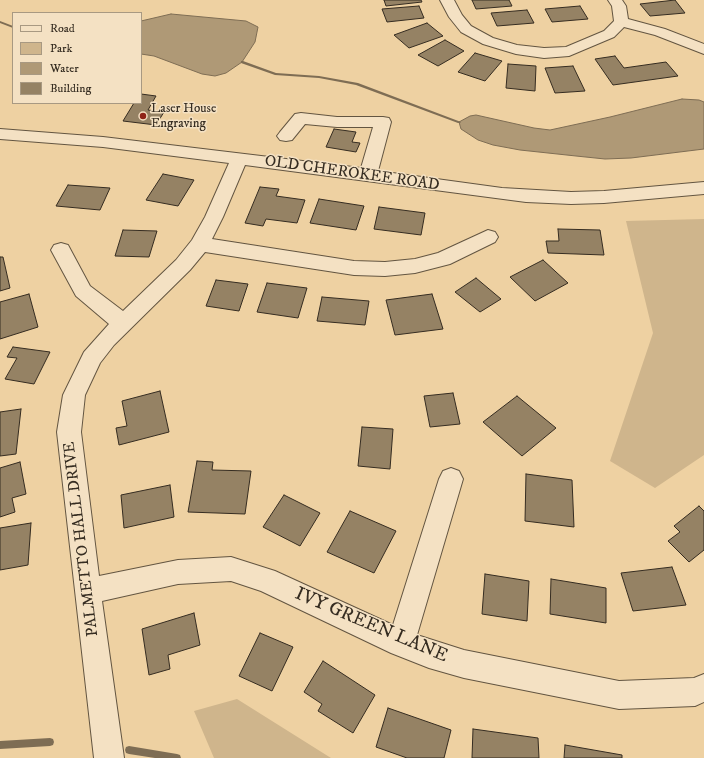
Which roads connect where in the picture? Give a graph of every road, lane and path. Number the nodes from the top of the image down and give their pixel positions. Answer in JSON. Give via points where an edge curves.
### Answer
{"nodes":[{"id":1,"x":447,"y":0,"type":"edge"},
{"id":2,"x":615,"y":0,"type":"edge"},
{"id":3,"x":621,"y":22,"type":"junction"},
{"id":4,"x":704,"y":49,"type":"edge"},
{"id":5,"x":0,"y":134,"type":"edge"},
{"id":6,"x":286,"y":136,"type":"dead end"},
{"id":7,"x":239,"y":159,"type":"junction"},
{"id":8,"x":368,"y":176,"type":"junction"},
{"id":9,"x":704,"y":188,"type":"edge"},
{"id":10,"x":488,"y":237,"type":"dead end"},
{"id":11,"x":200,"y":244,"type":"junction"},
{"id":12,"x":61,"y":250,"type":"dead end"},
{"id":13,"x":123,"y":323,"type":"junction"},
{"id":14,"x":451,"y":479,"type":"dead end"},
{"id":15,"x":89,"y":591,"type":"junction"},
{"id":16,"x":401,"y":643,"type":"junction"},
{"id":17,"x":704,"y":688,"type":"edge"},
{"id":18,"x":109,"y":758,"type":"edge"}],
"edges":[{"from":1,"to":3,"type":"street","via":[[456,17],[466,28],[488,41],[516,50],[569,51],[610,34]]},
{"from":2,"to":3,"type":"street","via":[[619,6]]},
{"from":3,"to":4,"type":"street","via":[[660,32]]},
{"from":5,"to":7,"type":"street","name":"OLD CHEROKEE ROAD","via":[[73,139]]},
{"from":6,"to":8,"type":"street","via":[[301,118],[337,122],[383,122]]},
{"from":7,"to":8,"type":"street","name":"OLD CHEROKEE ROAD"},
{"from":7,"to":11,"type":"street","name":"PALMETTO HALL DRIVE"},
{"from":8,"to":9,"type":"street","name":"OLD CHEROKEE ROAD","via":[[534,197],[604,197]]},
{"from":10,"to":11,"type":"street","via":[[443,258],[415,266],[385,269],[354,268]]},
{"from":11,"to":13,"type":"street","name":"PALMETTO HALL DRIVE","via":[[183,265]]},
{"from":12,"to":13,"type":"street","via":[[83,291]]},
{"from":13,"to":15,"type":"street","name":"PALMETTO HALL DRIVE","via":[[92,358],[74,395],[70,425],[72,464]]},
{"from":14,"to":16,"type":"street"},
{"from":15,"to":16,"type":"street","name":"IVY GREEN LANE","via":[[178,572],[231,569],[266,580]]},
{"from":15,"to":18,"type":"street","name":"PALMETTO HALL DRIVE"},
{"from":16,"to":17,"type":"street","name":"IVY GREEN LANE","via":[[464,664],[619,695],[695,692]]}]}
